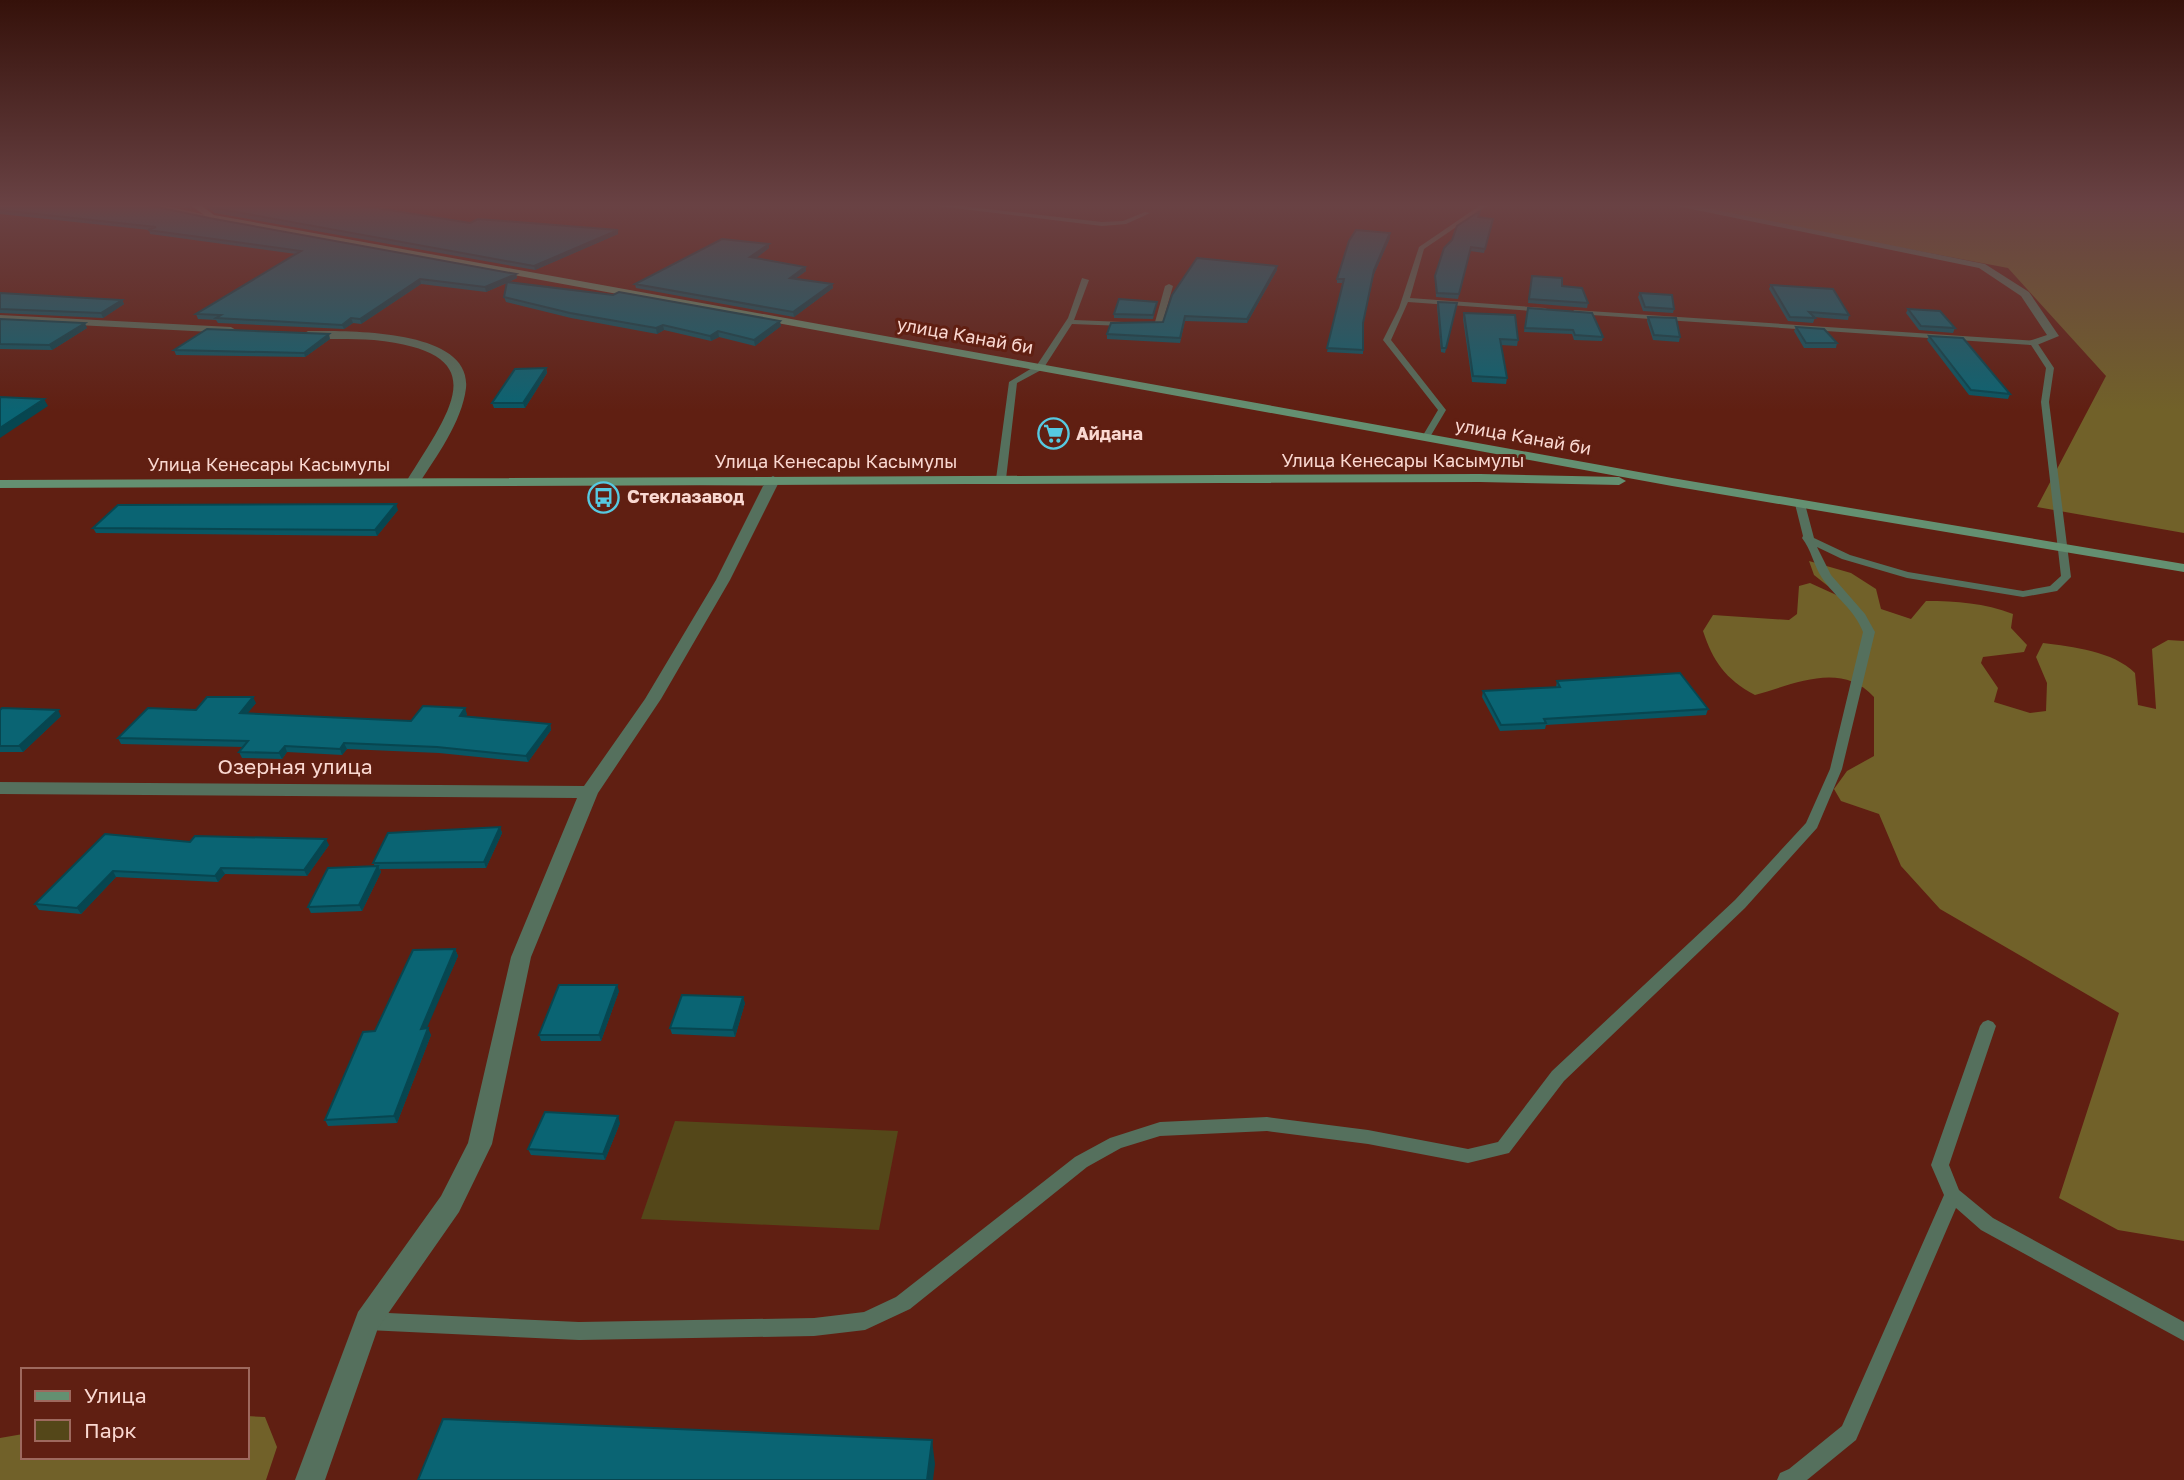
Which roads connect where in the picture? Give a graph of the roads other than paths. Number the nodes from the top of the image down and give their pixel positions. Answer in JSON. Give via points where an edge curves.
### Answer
{"nodes":[{"id":1,"x":517,"y":273,"type":"edge"},
{"id":2,"x":1413,"y":273,"type":"edge"},
{"id":3,"x":1993,"y":273,"type":"edge"},
{"id":4,"x":1085,"y":280,"type":"dead end"},
{"id":5,"x":1169,"y":286,"type":"dead end"},
{"id":6,"x":1405,"y":300,"type":"junction"},
{"id":7,"x":1559,"y":311,"type":"edge"},
{"id":8,"x":1573,"y":312,"type":"edge"},
{"id":9,"x":0,"y":318,"type":"edge"},
{"id":10,"x":1069,"y":323,"type":"junction"},
{"id":11,"x":246,"y":331,"type":"edge"},
{"id":12,"x":298,"y":334,"type":"edge"},
{"id":13,"x":2033,"y":343,"type":"junction"},
{"id":14,"x":1040,"y":367,"type":"junction"},
{"id":15,"x":1426,"y":437,"type":"junction"},
{"id":16,"x":1482,"y":447,"type":"junction"},
{"id":17,"x":1480,"y":478,"type":"junction"},
{"id":18,"x":1001,"y":479,"type":"junction"},
{"id":19,"x":773,"y":480,"type":"junction"},
{"id":20,"x":413,"y":482,"type":"junction"},
{"id":21,"x":1672,"y":482,"type":"junction"},
{"id":22,"x":0,"y":484,"type":"edge"},
{"id":23,"x":1800,"y":504,"type":"junction"},
{"id":24,"x":1807,"y":538,"type":"junction"},
{"id":25,"x":2065,"y":547,"type":"junction"},
{"id":26,"x":2184,"y":568,"type":"edge"},
{"id":27,"x":0,"y":788,"type":"edge"},
{"id":28,"x":589,"y":792,"type":"junction"},
{"id":29,"x":1988,"y":1026,"type":"dead end"},
{"id":30,"x":1953,"y":1195,"type":"junction"},
{"id":31,"x":367,"y":1321,"type":"junction"},
{"id":32,"x":2184,"y":1332,"type":"edge"},
{"id":33,"x":310,"y":1480,"type":"edge"},
{"id":34,"x":1787,"y":1480,"type":"edge"}],
"edges":[{"from":1,"to":14,"type":"main road","name":"улица Канай би"},
{"from":2,"to":6,"type":"lane"},
{"from":3,"to":13,"type":"street","via":[[2025,294],[2053,336]]},
{"from":4,"to":10,"type":"lane"},
{"from":5,"to":10,"type":"lane","via":[[1158,324]]},
{"from":6,"to":7,"type":"lane"},
{"from":6,"to":15,"type":"lane","via":[[1387,340],[1442,410]]},
{"from":8,"to":13,"type":"lane"},
{"from":9,"to":11,"type":"street"},
{"from":10,"to":14,"type":"lane"},
{"from":12,"to":20,"type":"street","via":[[416,343],[451,358],[460,372],[460,386],[447,423]]},
{"from":13,"to":25,"type":"lane","via":[[2050,368],[2045,402]]},
{"from":14,"to":15,"type":"main road","name":"улица Канай би"},
{"from":14,"to":18,"type":"lane","via":[[1013,382]]},
{"from":15,"to":16,"type":"main road","name":"улица Канай би"},
{"from":16,"to":17,"type":"main road","via":[[1489,463]]},
{"from":16,"to":21,"type":"main road","name":"улица Канай би"},
{"from":17,"to":18,"type":"main road","name":"Улица Кенесары Касымулы"},
{"from":17,"to":21,"type":"main road","name":"Улица Кенесары Касымулы"},
{"from":18,"to":19,"type":"main road","name":"Улица Кенесары Касымулы"},
{"from":19,"to":20,"type":"main road","name":"Улица Кенесары Касымулы"},
{"from":19,"to":28,"type":"street","via":[[723,580],[653,699]]},
{"from":20,"to":22,"type":"main road","name":"Улица Кенесары Касымулы"},
{"from":21,"to":23,"type":"main road"},
{"from":23,"to":24,"type":"lane"},
{"from":23,"to":25,"type":"main road"},
{"from":24,"to":25,"type":"lane","via":[[1846,558],[1907,575],[2023,594],[2053,589],[2066,578]]},
{"from":24,"to":31,"type":"lane","via":[[1827,577],[1865,618],[1869,632],[1836,769],[1812,825],[1740,904],[1558,1076],[1503,1148],[1468,1156],[1267,1124],[1160,1129],[1116,1143],[1081,1162],[902,1303],[865,1321],[814,1327],[579,1331]]},
{"from":25,"to":26,"type":"main road"},
{"from":27,"to":28,"type":"street","name":"Озерная улица"},
{"from":28,"to":31,"type":"street","via":[[521,957],[480,1143],[450,1204]]},
{"from":29,"to":30,"type":"lane","via":[[1940,1165]]},
{"from":30,"to":32,"type":"lane","via":[[1987,1224]]},
{"from":30,"to":34,"type":"lane","via":[[1849,1433]]},
{"from":31,"to":33,"type":"street"}]}
